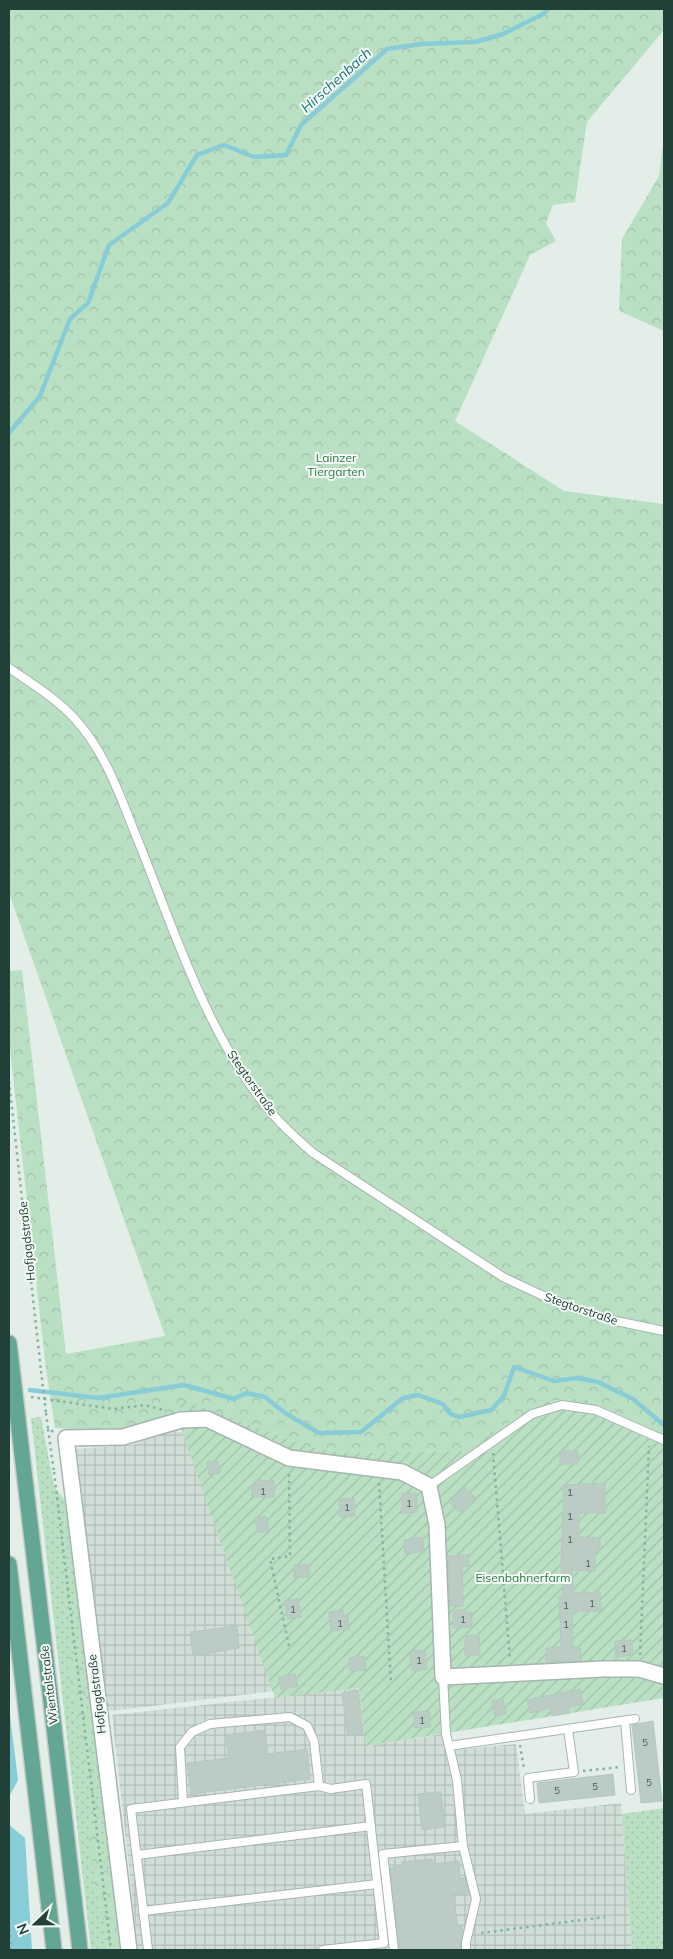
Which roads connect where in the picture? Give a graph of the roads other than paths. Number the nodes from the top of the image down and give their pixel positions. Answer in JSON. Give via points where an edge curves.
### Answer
{"nodes":[{"id":1,"x":9,"y":668,"type":"edge"},
{"id":2,"x":664,"y":1331,"type":"edge"},
{"id":3,"x":9,"y":1343,"type":"edge"},
{"id":4,"x":664,"y":1440,"type":"edge"},
{"id":5,"x":429,"y":1486,"type":"junction"},
{"id":6,"x":9,"y":1564,"type":"edge"},
{"id":7,"x":664,"y":1676,"type":"edge"},
{"id":8,"x":442,"y":1677,"type":"junction"},
{"id":9,"x":635,"y":1719,"type":"dead end"},
{"id":10,"x":625,"y":1721,"type":"junction"},
{"id":11,"x":568,"y":1729,"type":"junction"},
{"id":12,"x":449,"y":1746,"type":"junction"},
{"id":13,"x":319,"y":1786,"type":"junction"},
{"id":14,"x":631,"y":1790,"type":"dead end"},
{"id":15,"x":530,"y":1799,"type":"dead end"},
{"id":16,"x":183,"y":1802,"type":"junction"},
{"id":17,"x":371,"y":1826,"type":"junction"},
{"id":18,"x":463,"y":1846,"type":"junction"},
{"id":19,"x":137,"y":1855,"type":"junction"},
{"id":20,"x":377,"y":1884,"type":"junction"},
{"id":21,"x":143,"y":1911,"type":"junction"},
{"id":22,"x":54,"y":1950,"type":"edge"},
{"id":23,"x":80,"y":1950,"type":"edge"},
{"id":24,"x":129,"y":1950,"type":"edge"},
{"id":25,"x":148,"y":1950,"type":"edge"},
{"id":26,"x":323,"y":1950,"type":"edge"},
{"id":27,"x":394,"y":1950,"type":"edge"},
{"id":28,"x":466,"y":1950,"type":"edge"}],
"edges":[{"from":1,"to":2,"type":"lane","name":"Stegtorstraße","via":[[55,700],[75,719],[106,762],[203,1001],[246,1078],[290,1133],[313,1153],[503,1277],[577,1309]]},
{"from":3,"to":23,"type":"main road","name":"Wientalstraße"},
{"from":4,"to":5,"type":"lane","via":[[596,1410],[562,1406],[532,1414]]},
{"from":5,"to":8,"type":"street","via":[[437,1525]]},
{"from":5,"to":24,"type":"street","name":"Hofjagdstraße","via":[[402,1472],[289,1458],[207,1419],[181,1420],[123,1437],[66,1438]]},
{"from":6,"to":22,"type":"main road","name":"Wientalstraße"},
{"from":7,"to":8,"type":"street","via":[[639,1669],[603,1669]]},
{"from":8,"to":12,"type":"lane"},
{"from":9,"to":10,"type":"lane"},
{"from":10,"to":11,"type":"lane"},
{"from":10,"to":14,"type":"lane"},
{"from":11,"to":12,"type":"lane"},
{"from":11,"to":15,"type":"lane","via":[[574,1772],[528,1778]]},
{"from":12,"to":18,"type":"lane","via":[[457,1780]]},
{"from":13,"to":16,"type":"lane"},
{"from":13,"to":16,"type":"lane","via":[[314,1741],[307,1726],[290,1717],[210,1724],[192,1732],[180,1747]]},
{"from":13,"to":17,"type":"lane","via":[[331,1789],[366,1784]]},
{"from":16,"to":19,"type":"lane","via":[[132,1808]]},
{"from":17,"to":19,"type":"lane"},
{"from":17,"to":20,"type":"lane"},
{"from":18,"to":27,"type":"lane","via":[[383,1854]]},
{"from":18,"to":28,"type":"lane","via":[[476,1899]]},
{"from":19,"to":21,"type":"lane"},
{"from":20,"to":21,"type":"lane"},
{"from":20,"to":26,"type":"lane","via":[[384,1943]]},
{"from":21,"to":25,"type":"lane"}]}
